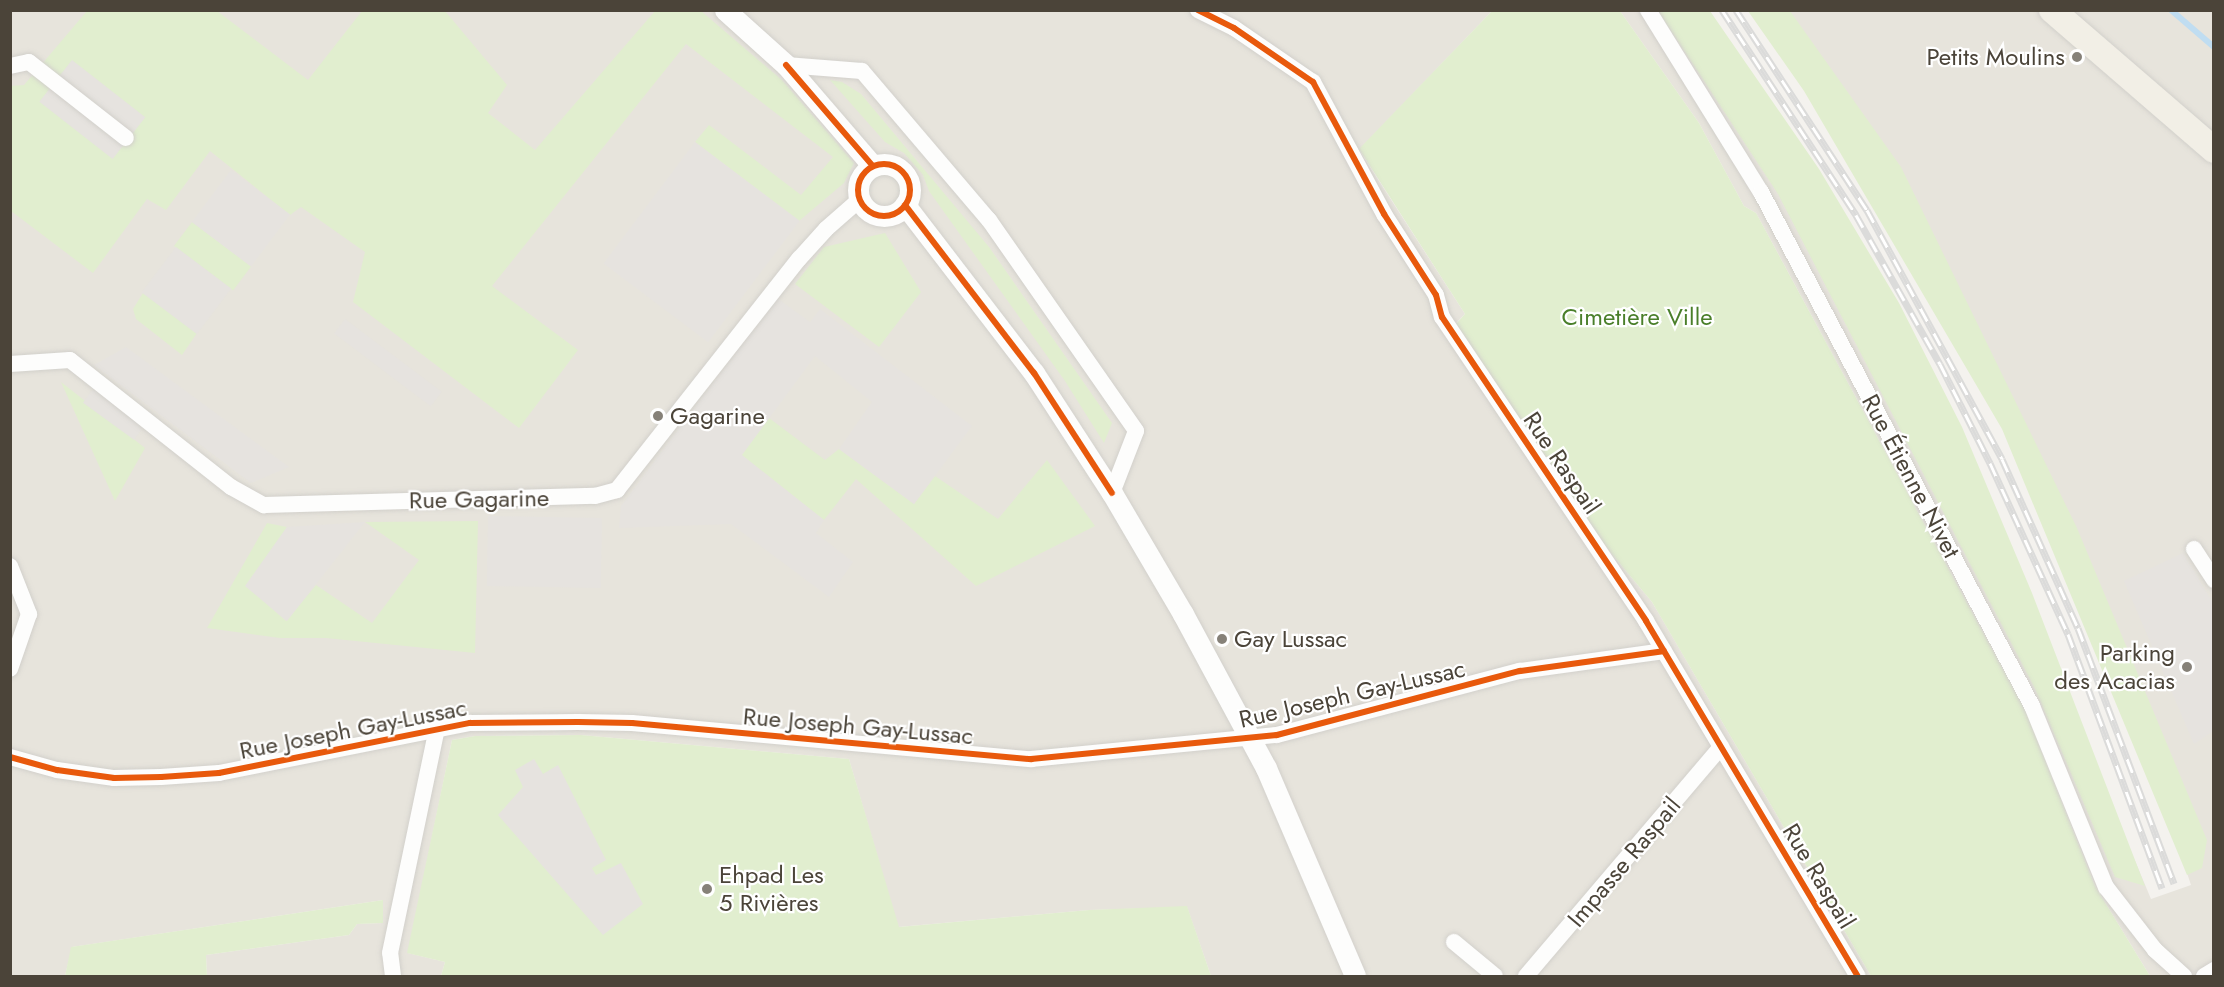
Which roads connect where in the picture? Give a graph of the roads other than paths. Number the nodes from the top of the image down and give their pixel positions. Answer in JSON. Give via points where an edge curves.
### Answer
{"nodes":[{"id":1,"x":725,"y":10,"type":"edge"},
{"id":2,"x":1198,"y":10,"type":"edge"},
{"id":3,"x":1648,"y":10,"type":"edge"},
{"id":4,"x":2052,"y":10,"type":"edge"},
{"id":5,"x":786,"y":65,"type":"junction"},
{"id":6,"x":10,"y":66,"type":"edge"},
{"id":7,"x":126,"y":138,"type":"dead end"},
{"id":8,"x":2214,"y":150,"type":"edge"},
{"id":9,"x":873,"y":166,"type":"junction"},
{"id":10,"x":859,"y":200,"type":"junction"},
{"id":11,"x":905,"y":205,"type":"junction"},
{"id":12,"x":10,"y":364,"type":"edge"},
{"id":13,"x":1112,"y":494,"type":"junction"},
{"id":14,"x":2194,"y":549,"type":"dead end"},
{"id":15,"x":10,"y":566,"type":"edge"},
{"id":16,"x":2214,"y":580,"type":"edge"},
{"id":17,"x":1664,"y":651,"type":"junction"},
{"id":18,"x":10,"y":669,"type":"edge"},
{"id":19,"x":436,"y":728,"type":"junction"},
{"id":20,"x":1250,"y":738,"type":"junction"},
{"id":21,"x":1721,"y":747,"type":"junction"},
{"id":22,"x":10,"y":757,"type":"edge"},
{"id":23,"x":1454,"y":942,"type":"dead end"},
{"id":24,"x":2214,"y":970,"type":"edge"},
{"id":25,"x":393,"y":976,"type":"edge"},
{"id":26,"x":1355,"y":976,"type":"edge"},
{"id":27,"x":1495,"y":976,"type":"edge"},
{"id":28,"x":1526,"y":976,"type":"edge"},
{"id":29,"x":1858,"y":976,"type":"edge"},
{"id":30,"x":2184,"y":976,"type":"edge"},
{"id":31,"x":2204,"y":976,"type":"edge"}],
"edges":[{"from":1,"to":5,"type":"street"},
{"from":2,"to":17,"type":"street","name":"Rue Raspail","via":[[1234,28],[1313,82],[1384,214],[1436,295],[1442,317]]},
{"from":3,"to":30,"type":"street","name":"Rue Étienne Nivet","via":[[1761,192],[2032,706],[2106,886],[2155,950]]},
{"from":4,"to":8,"type":"main road"},
{"from":5,"to":9,"type":"street"},
{"from":5,"to":13,"type":"street","via":[[862,71],[989,220],[1136,431]]},
{"from":6,"to":7,"type":"street","via":[[29,62]]},
{"from":9,"to":10,"type":"street","via":[[861,177]]},
{"from":9,"to":11,"type":"street","via":[[888,164],[902,170],[910,191]]},
{"from":10,"to":11,"type":"street","via":[[868,212],[883,216]]},
{"from":10,"to":12,"type":"street","name":"Rue Gagarine","via":[[799,260],[617,490],[595,496],[264,505],[231,487],[69,360]]},
{"from":11,"to":13,"type":"street","via":[[1034,373]]},
{"from":13,"to":20,"type":"street","via":[[1207,655]]},
{"from":14,"to":16,"type":"street"},
{"from":15,"to":18,"type":"street","via":[[29,614]]},
{"from":17,"to":20,"type":"street","name":"Rue Joseph Gay-Lussac","via":[[1520,671],[1279,734]]},
{"from":17,"to":21,"type":"street","name":"Rue Raspail"},
{"from":19,"to":20,"type":"street","name":"Rue Joseph Gay-Lussac","via":[[470,723],[632,723],[1030,759]]},
{"from":19,"to":22,"type":"street","name":"Rue Joseph Gay-Lussac","via":[[219,773],[114,778],[57,770]]},
{"from":19,"to":25,"type":"street","name":"Rue Joseph Gay-Lussac","via":[[390,953]]},
{"from":20,"to":26,"type":"street"},
{"from":21,"to":28,"type":"street","name":"Impasse Raspail"},
{"from":21,"to":29,"type":"street","name":"Rue Raspail"},
{"from":23,"to":27,"type":"street"},
{"from":24,"to":31,"type":"street"}]}
